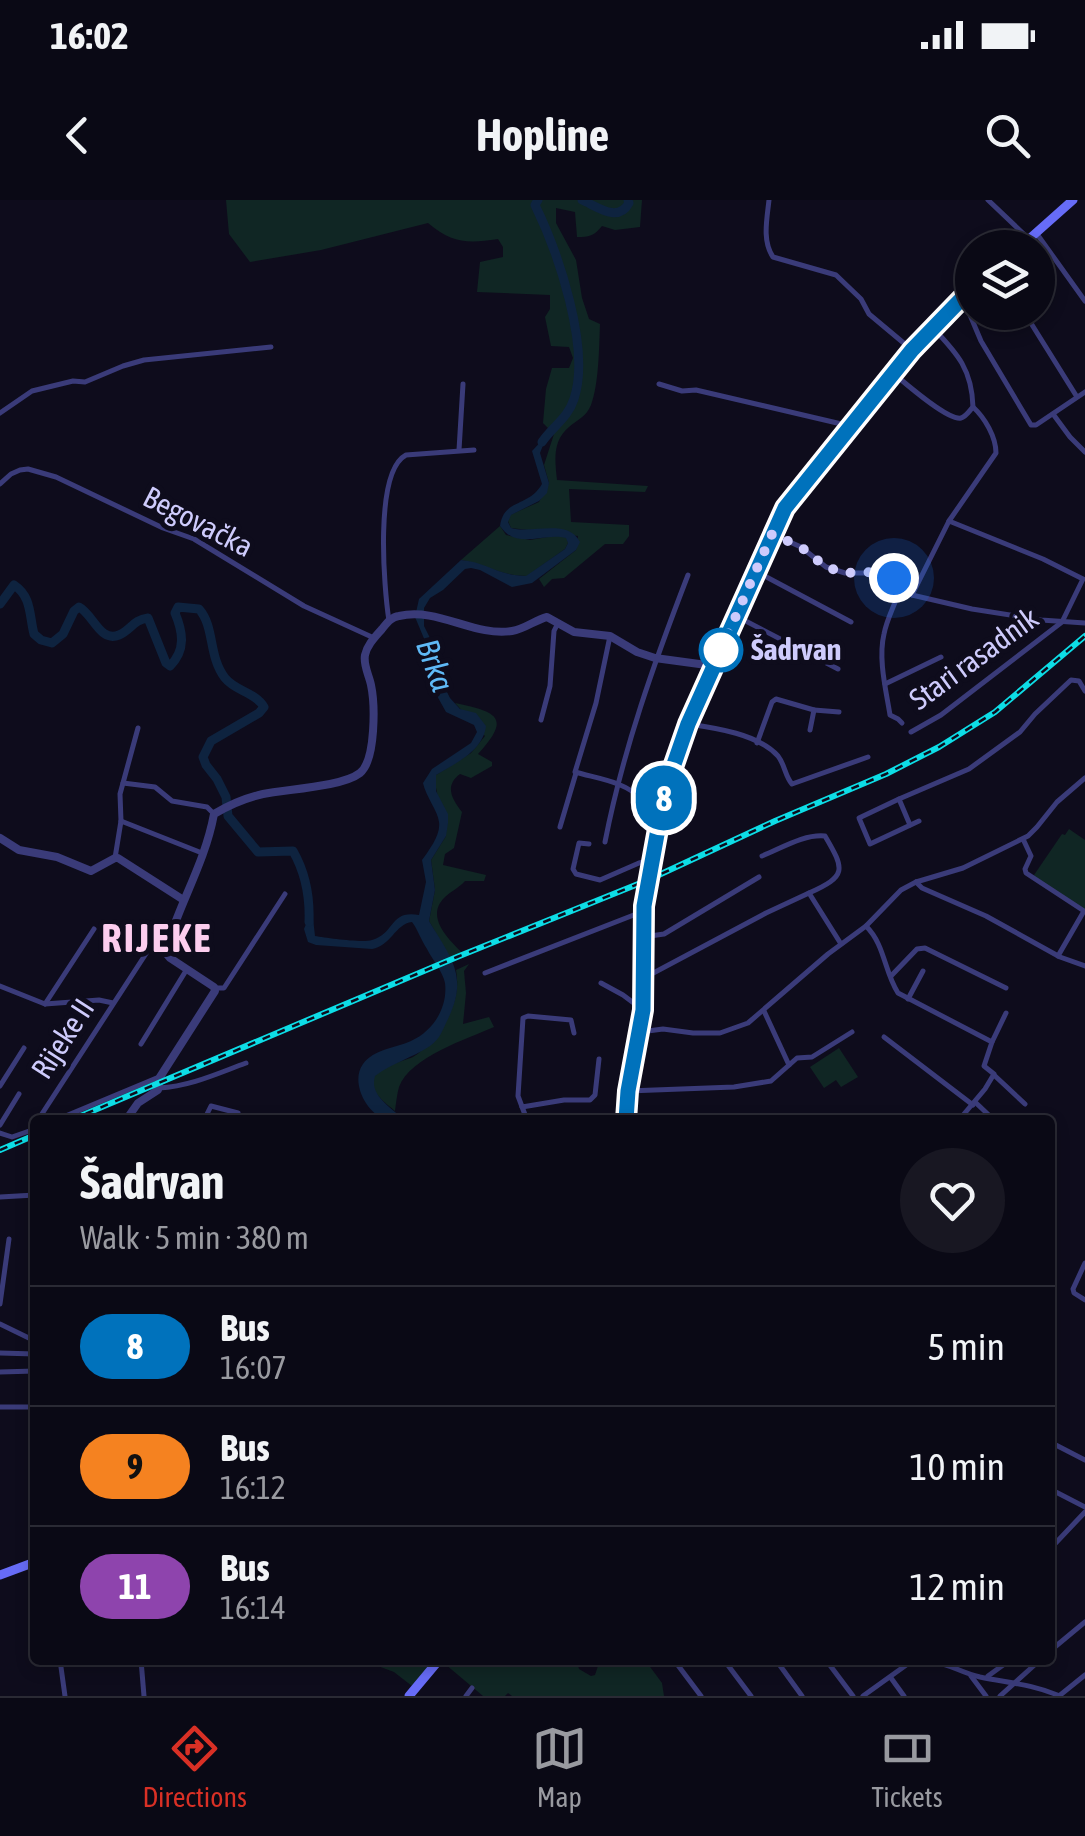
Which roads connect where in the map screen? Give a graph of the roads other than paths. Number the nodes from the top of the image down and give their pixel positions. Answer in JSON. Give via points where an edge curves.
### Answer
{"nodes":[{"id":1,"x":768,"y":200,"type":"edge"},
{"id":2,"x":988,"y":200,"type":"edge"},
{"id":3,"x":1073,"y":200,"type":"edge"},
{"id":4,"x":1025,"y":230,"type":"edge"},
{"id":5,"x":1039,"y":230,"type":"edge"},
{"id":6,"x":1055,"y":264,"type":"edge"},
{"id":7,"x":1085,"y":301,"type":"edge"},
{"id":8,"x":955,"y":304,"type":"edge"},
{"id":9,"x":933,"y":328,"type":"junction"},
{"id":10,"x":976,"y":330,"type":"edge"},
{"id":11,"x":1035,"y":330,"type":"edge"},
{"id":12,"x":271,"y":347,"type":"dead end"},
{"id":13,"x":912,"y":350,"type":"junction"},
{"id":14,"x":893,"y":374,"type":"junction"},
{"id":15,"x":463,"y":384,"type":"dead end"},
{"id":16,"x":659,"y":384,"type":"dead end"},
{"id":17,"x":1085,"y":392,"type":"edge"},
{"id":18,"x":1077,"y":397,"type":"junction"},
{"id":19,"x":973,"y":407,"type":"junction"},
{"id":20,"x":0,"y":413,"type":"edge"},
{"id":21,"x":1053,"y":414,"type":"junction"},
{"id":22,"x":850,"y":426,"type":"junction"},
{"id":23,"x":474,"y":450,"type":"dead end"},
{"id":24,"x":459,"y":452,"type":"junction"},
{"id":25,"x":1085,"y":452,"type":"edge"},
{"id":26,"x":0,"y":484,"type":"edge"},
{"id":27,"x":949,"y":521,"type":"junction"},
{"id":28,"x":772,"y":534,"type":"junction"},
{"id":29,"x":756,"y":572,"type":"junction"},
{"id":30,"x":688,"y":576,"type":"dead end"},
{"id":31,"x":1084,"y":578,"type":"edge"},
{"id":32,"x":900,"y":588,"type":"junction"},
{"id":33,"x":912,"y":595,"type":"junction"},
{"id":34,"x":736,"y":616,"type":"junction"},
{"id":35,"x":389,"y":621,"type":"junction"},
{"id":36,"x":851,"y":622,"type":"dead end"},
{"id":37,"x":1062,"y":622,"type":"junction"},
{"id":38,"x":1085,"y":622,"type":"edge"},
{"id":39,"x":558,"y":623,"type":"junction"},
{"id":40,"x":610,"y":636,"type":"junction"},
{"id":41,"x":374,"y":638,"type":"junction"},
{"id":42,"x":941,"y":657,"type":"dead end"},
{"id":43,"x":655,"y":658,"type":"junction"},
{"id":44,"x":714,"y":666,"type":"junction"},
{"id":45,"x":838,"y":669,"type":"dead end"},
{"id":46,"x":885,"y":684,"type":"junction"},
{"id":47,"x":1085,"y":692,"type":"edge"},
{"id":48,"x":814,"y":710,"type":"junction"},
{"id":49,"x":840,"y":712,"type":"dead end"},
{"id":50,"x":541,"y":720,"type":"dead end"},
{"id":51,"x":902,"y":723,"type":"dead end"},
{"id":52,"x":688,"y":724,"type":"junction"},
{"id":53,"x":138,"y":728,"type":"dead end"},
{"id":54,"x":810,"y":730,"type":"dead end"},
{"id":55,"x":911,"y":732,"type":"dead end"},
{"id":56,"x":757,"y":743,"type":"junction"},
{"id":57,"x":868,"y":757,"type":"dead end"},
{"id":58,"x":576,"y":773,"type":"junction"},
{"id":59,"x":1085,"y":778,"type":"edge"},
{"id":60,"x":617,"y":782,"type":"junction"},
{"id":61,"x":124,"y":783,"type":"junction"},
{"id":62,"x":899,"y":798,"type":"junction"},
{"id":63,"x":215,"y":813,"type":"junction"},
{"id":64,"x":660,"y":818,"type":"junction"},
{"id":65,"x":121,"y":821,"type":"junction"},
{"id":66,"x":919,"y":821,"type":"dead end"},
{"id":67,"x":910,"y":825,"type":"junction"},
{"id":68,"x":560,"y":826,"type":"dead end"},
{"id":69,"x":0,"y":838,"type":"edge"},
{"id":70,"x":1023,"y":839,"type":"junction"},
{"id":71,"x":605,"y":842,"type":"dead end"},
{"id":72,"x":589,"y":844,"type":"dead end"},
{"id":73,"x":205,"y":854,"type":"junction"},
{"id":74,"x":762,"y":856,"type":"dead end"},
{"id":75,"x":115,"y":858,"type":"junction"},
{"id":76,"x":652,"y":860,"type":"junction"},
{"id":77,"x":759,"y":878,"type":"dead end"},
{"id":78,"x":916,"y":882,"type":"junction"},
{"id":79,"x":285,"y":894,"type":"dead end"},
{"id":80,"x":809,"y":894,"type":"junction"},
{"id":81,"x":182,"y":899,"type":"junction"},
{"id":82,"x":644,"y":911,"type":"junction"},
{"id":83,"x":866,"y":926,"type":"junction"},
{"id":84,"x":94,"y":930,"type":"dead end"},
{"id":85,"x":643,"y":936,"type":"junction"},
{"id":86,"x":841,"y":944,"type":"junction"},
{"id":87,"x":166,"y":955,"type":"junction"},
{"id":88,"x":1058,"y":956,"type":"junction"},
{"id":89,"x":1085,"y":966,"type":"edge"},
{"id":90,"x":187,"y":969,"type":"junction"},
{"id":91,"x":923,"y":971,"type":"dead end"},
{"id":92,"x":485,"y":973,"type":"dead end"},
{"id":93,"x":890,"y":977,"type":"junction"},
{"id":94,"x":644,"y":978,"type":"junction"},
{"id":95,"x":601,"y":982,"type":"dead end"},
{"id":96,"x":0,"y":986,"type":"edge"},
{"id":97,"x":214,"y":988,"type":"junction"},
{"id":98,"x":1006,"y":988,"type":"dead end"},
{"id":99,"x":908,"y":999,"type":"junction"},
{"id":100,"x":113,"y":1003,"type":"junction"},
{"id":101,"x":45,"y":1004,"type":"junction"},
{"id":102,"x":643,"y":1010,"type":"junction"},
{"id":103,"x":764,"y":1011,"type":"junction"},
{"id":104,"x":1006,"y":1013,"type":"dead end"},
{"id":105,"x":640,"y":1032,"type":"junction"},
{"id":106,"x":852,"y":1032,"type":"dead end"},
{"id":107,"x":574,"y":1033,"type":"dead end"},
{"id":108,"x":884,"y":1037,"type":"dead end"},
{"id":109,"x":992,"y":1042,"type":"junction"},
{"id":110,"x":141,"y":1044,"type":"dead end"},
{"id":111,"x":24,"y":1048,"type":"dead end"},
{"id":112,"x":598,"y":1059,"type":"dead end"},
{"id":113,"x":246,"y":1062,"type":"dead end"},
{"id":114,"x":789,"y":1065,"type":"junction"},
{"id":115,"x":994,"y":1074,"type":"junction"},
{"id":116,"x":160,"y":1077,"type":"junction"},
{"id":117,"x":0,"y":1086,"type":"edge"},
{"id":118,"x":159,"y":1088,"type":"junction"},
{"id":119,"x":628,"y":1091,"type":"junction"},
{"id":120,"x":19,"y":1094,"type":"dead end"},
{"id":121,"x":974,"y":1103,"type":"junction"},
{"id":122,"x":1025,"y":1104,"type":"dead end"},
{"id":123,"x":521,"y":1108,"type":"junction"},
{"id":124,"x":238,"y":1113,"type":"dead end"},
{"id":125,"x":42,"y":1115,"type":"edge"},
{"id":126,"x":68,"y":1115,"type":"edge"},
{"id":127,"x":130,"y":1115,"type":"edge"},
{"id":128,"x":206,"y":1115,"type":"edge"},
{"id":129,"x":524,"y":1115,"type":"edge"},
{"id":130,"x":626,"y":1115,"type":"edge"},
{"id":131,"x":964,"y":1115,"type":"edge"},
{"id":132,"x":988,"y":1115,"type":"edge"},
{"id":133,"x":0,"y":1125,"type":"edge"},
{"id":134,"x":30,"y":1128,"type":"edge"},
{"id":135,"x":0,"y":1133,"type":"edge"},
{"id":136,"x":30,"y":1196,"type":"edge"},
{"id":137,"x":0,"y":1197,"type":"edge"},
{"id":138,"x":9,"y":1239,"type":"dead end"},
{"id":139,"x":1085,"y":1263,"type":"edge"},
{"id":140,"x":2,"y":1273,"type":"edge"},
{"id":141,"x":1085,"y":1300,"type":"edge"},
{"id":142,"x":0,"y":1304,"type":"edge"},
{"id":143,"x":0,"y":1324,"type":"edge"},
{"id":144,"x":30,"y":1339,"type":"edge"},
{"id":145,"x":0,"y":1353,"type":"edge"},
{"id":146,"x":30,"y":1354,"type":"edge"},
{"id":147,"x":0,"y":1372,"type":"edge"},
{"id":148,"x":30,"y":1372,"type":"edge"},
{"id":149,"x":0,"y":1407,"type":"edge"},
{"id":150,"x":30,"y":1407,"type":"edge"},
{"id":151,"x":1055,"y":1445,"type":"edge"},
{"id":152,"x":1085,"y":1460,"type":"edge"},
{"id":153,"x":1055,"y":1492,"type":"edge"},
{"id":154,"x":1085,"y":1510,"type":"edge"},
{"id":155,"x":1055,"y":1543,"type":"edge"},
{"id":156,"x":30,"y":1565,"type":"edge"},
{"id":157,"x":0,"y":1576,"type":"edge"},
{"id":158,"x":1085,"y":1622,"type":"edge"},
{"id":159,"x":1055,"y":1647,"type":"edge"},
{"id":160,"x":60,"y":1665,"type":"edge"},
{"id":161,"x":141,"y":1665,"type":"edge"},
{"id":162,"x":436,"y":1665,"type":"edge"},
{"id":163,"x":678,"y":1665,"type":"edge"},
{"id":164,"x":728,"y":1665,"type":"edge"},
{"id":165,"x":780,"y":1665,"type":"edge"},
{"id":166,"x":830,"y":1665,"type":"edge"},
{"id":167,"x":905,"y":1665,"type":"edge"},
{"id":168,"x":953,"y":1665,"type":"edge"},
{"id":169,"x":1003,"y":1665,"type":"edge"},
{"id":170,"x":1034,"y":1665,"type":"edge"},
{"id":171,"x":969,"y":1674,"type":"junction"},
{"id":172,"x":1085,"y":1674,"type":"edge"},
{"id":173,"x":891,"y":1678,"type":"junction"},
{"id":174,"x":986,"y":1678,"type":"junction"},
{"id":175,"x":1014,"y":1681,"type":"junction"},
{"id":176,"x":472,"y":1688,"type":"dead end"},
{"id":177,"x":63,"y":1696,"type":"edge"},
{"id":178,"x":144,"y":1696,"type":"edge"},
{"id":179,"x":409,"y":1696,"type":"edge"},
{"id":180,"x":466,"y":1696,"type":"edge"},
{"id":181,"x":701,"y":1696,"type":"edge"},
{"id":182,"x":751,"y":1696,"type":"edge"},
{"id":183,"x":802,"y":1696,"type":"edge"},
{"id":184,"x":853,"y":1696,"type":"edge"},
{"id":185,"x":863,"y":1696,"type":"edge"},
{"id":186,"x":904,"y":1696,"type":"edge"},
{"id":187,"x":986,"y":1696,"type":"edge"},
{"id":188,"x":1000,"y":1696,"type":"edge"},
{"id":189,"x":1060,"y":1696,"type":"edge"}],
"edges":[{"from":1,"to":13,"type":"street","via":[[766,237],[773,257],[836,275]]},
{"from":2,"to":4,"type":"street"},
{"from":3,"to":5,"type":"main road"},
{"from":6,"to":7,"type":"street"},
{"from":8,"to":9,"type":"main road"},
{"from":9,"to":13,"type":"main road"},
{"from":9,"to":19,"type":"street","via":[[967,370]]},
{"from":10,"to":21,"type":"street","via":[[1029,424]]},
{"from":11,"to":18,"type":"street"},
{"from":12,"to":20,"type":"street","via":[[130,364],[89,382],[32,391]]},
{"from":13,"to":14,"type":"main road"},
{"from":14,"to":19,"type":"street","via":[[957,418]]},
{"from":14,"to":22,"type":"main road"},
{"from":15,"to":24,"type":"street"},
{"from":16,"to":22,"type":"street"},
{"from":17,"to":18,"type":"street"},
{"from":18,"to":21,"type":"street"},
{"from":19,"to":27,"type":"street","via":[[996,453]]},
{"from":21,"to":25,"type":"street"},
{"from":22,"to":28,"type":"main road","via":[[794,494]]},
{"from":23,"to":24,"type":"street"},
{"from":24,"to":35,"type":"street","via":[[406,455],[394,466],[384,518]]},
{"from":26,"to":41,"type":"street","name":"Begovačka","via":[[28,469],[56,477],[194,539],[304,606]]},
{"from":27,"to":31,"type":"street","name":"Stari rasadnik"},
{"from":27,"to":33,"type":"street"},
{"from":28,"to":29,"type":"main road"},
{"from":28,"to":32,"type":"street","name":"Stari rasadnik","via":[[826,567],[888,574]]},
{"from":29,"to":34,"type":"main road"},
{"from":29,"to":36,"type":"street"},
{"from":30,"to":43,"type":"street"},
{"from":31,"to":37,"type":"street","name":"Stari rasadnik"},
{"from":32,"to":33,"type":"street","name":"Stari rasadnik"},
{"from":32,"to":46,"type":"street","name":"Stari rasadnik","via":[[883,639]]},
{"from":33,"to":37,"type":"street","name":"Stari rasadnik"},
{"from":34,"to":44,"type":"main road"},
{"from":34,"to":45,"type":"street"},
{"from":35,"to":39,"type":"street","via":[[429,616],[504,632],[543,617]]},
{"from":35,"to":41,"type":"street"},
{"from":37,"to":38,"type":"street","name":"Stari rasadnik"},
{"from":37,"to":55,"type":"street","name":"Stari rasadnik"},
{"from":39,"to":40,"type":"street"},
{"from":39,"to":50,"type":"street"},
{"from":40,"to":43,"type":"street"},
{"from":40,"to":58,"type":"street"},
{"from":41,"to":63,"type":"street","via":[[365,657],[372,738],[363,770],[261,794]]},
{"from":42,"to":46,"type":"street"},
{"from":43,"to":44,"type":"street"},
{"from":43,"to":60,"type":"street"},
{"from":44,"to":52,"type":"main road"},
{"from":46,"to":51,"type":"street","name":"Stari rasadnik","via":[[890,715]]},
{"from":47,"to":62,"type":"street","via":[[1071,680],[1020,732],[968,768]]},
{"from":48,"to":49,"type":"street"},
{"from":48,"to":54,"type":"street"},
{"from":48,"to":56,"type":"street","via":[[774,700]]},
{"from":52,"to":56,"type":"street"},
{"from":52,"to":64,"type":"main road"},
{"from":53,"to":61,"type":"street"},
{"from":56,"to":57,"type":"street","via":[[776,755],[792,784]]},
{"from":58,"to":60,"type":"street"},
{"from":58,"to":68,"type":"street"},
{"from":59,"to":70,"type":"street"},
{"from":60,"to":64,"type":"street"},
{"from":60,"to":71,"type":"street"},
{"from":61,"to":63,"type":"street","via":[[155,787],[172,800]]},
{"from":61,"to":65,"type":"street"},
{"from":62,"to":67,"type":"street"},
{"from":62,"to":67,"type":"street","via":[[860,818],[870,844]]},
{"from":63,"to":73,"type":"street"},
{"from":64,"to":76,"type":"main road"},
{"from":65,"to":73,"type":"street"},
{"from":65,"to":75,"type":"street"},
{"from":66,"to":67,"type":"street"},
{"from":69,"to":75,"type":"street","via":[[88,870]]},
{"from":70,"to":78,"type":"street"},
{"from":70,"to":88,"type":"street","via":[[1031,852],[1026,872],[1084,911]]},
{"from":72,"to":76,"type":"street","via":[[579,843],[573,869],[596,880]]},
{"from":73,"to":81,"type":"street"},
{"from":74,"to":80,"type":"street","via":[[825,836],[840,873]]},
{"from":75,"to":81,"type":"street"},
{"from":76,"to":82,"type":"main road"},
{"from":77,"to":85,"type":"street","via":[[664,934]]},
{"from":78,"to":83,"type":"street"},
{"from":78,"to":88,"type":"street"},
{"from":79,"to":97,"type":"street","via":[[224,988]]},
{"from":80,"to":86,"type":"street"},
{"from":80,"to":94,"type":"street"},
{"from":81,"to":87,"type":"street"},
{"from":82,"to":85,"type":"main road"},
{"from":82,"to":92,"type":"street"},
{"from":83,"to":86,"type":"street"},
{"from":83,"to":93,"type":"street"},
{"from":84,"to":101,"type":"street"},
{"from":85,"to":94,"type":"main road"},
{"from":86,"to":103,"type":"street"},
{"from":87,"to":90,"type":"street"},
{"from":87,"to":100,"type":"street","name":"Rijeke II","via":[[151,948]]},
{"from":88,"to":89,"type":"street"},
{"from":90,"to":97,"type":"street"},
{"from":90,"to":110,"type":"street"},
{"from":91,"to":99,"type":"street"},
{"from":93,"to":98,"type":"street","via":[[925,948]]},
{"from":93,"to":99,"type":"street"},
{"from":94,"to":102,"type":"main road"},
{"from":95,"to":102,"type":"street"},
{"from":96,"to":101,"type":"street"},
{"from":97,"to":116,"type":"street"},
{"from":99,"to":109,"type":"street"},
{"from":100,"to":101,"type":"street"},
{"from":100,"to":125,"type":"street","name":"Rijeke II"},
{"from":102,"to":105,"type":"main road"},
{"from":103,"to":105,"type":"street","via":[[728,1032]]},
{"from":103,"to":114,"type":"street"},
{"from":104,"to":109,"type":"street"},
{"from":105,"to":119,"type":"main road"},
{"from":106,"to":114,"type":"street"},
{"from":107,"to":123,"type":"street","via":[[571,1020],[524,1018]]},
{"from":108,"to":121,"type":"street"},
{"from":109,"to":115,"type":"street","via":[[984,1066]]},
{"from":111,"to":117,"type":"street"},
{"from":112,"to":123,"type":"street","via":[[590,1100]]},
{"from":113,"to":118,"type":"street","via":[[196,1083]]},
{"from":114,"to":119,"type":"street","via":[[769,1082]]},
{"from":115,"to":121,"type":"street"},
{"from":115,"to":122,"type":"street"},
{"from":116,"to":118,"type":"street"},
{"from":116,"to":126,"type":"street"},
{"from":118,"to":127,"type":"street"},
{"from":119,"to":130,"type":"main road"},
{"from":120,"to":133,"type":"street"},
{"from":121,"to":131,"type":"street"},
{"from":121,"to":132,"type":"street"},
{"from":123,"to":129,"type":"street"},
{"from":124,"to":128,"type":"street","via":[[211,1106]]},
{"from":134,"to":135,"type":"street"},
{"from":136,"to":137,"type":"street"},
{"from":138,"to":140,"type":"street"},
{"from":139,"to":141,"type":"street","via":[[1072,1289]]},
{"from":140,"to":142,"type":"street"},
{"from":143,"to":144,"type":"street"},
{"from":145,"to":146,"type":"street"},
{"from":147,"to":148,"type":"street"},
{"from":149,"to":150,"type":"street"},
{"from":151,"to":152,"type":"street"},
{"from":153,"to":154,"type":"street"},
{"from":154,"to":155,"type":"street"},
{"from":156,"to":157,"type":"main road"},
{"from":158,"to":159,"type":"street"},
{"from":160,"to":177,"type":"street"},
{"from":161,"to":178,"type":"street"},
{"from":162,"to":179,"type":"main road"},
{"from":163,"to":181,"type":"street"},
{"from":164,"to":182,"type":"street"},
{"from":165,"to":183,"type":"street"},
{"from":166,"to":184,"type":"street"},
{"from":167,"to":173,"type":"street"},
{"from":168,"to":171,"type":"street"},
{"from":169,"to":174,"type":"street"},
{"from":170,"to":175,"type":"street"},
{"from":171,"to":174,"type":"street"},
{"from":171,"to":187,"type":"street"},
{"from":172,"to":189,"type":"street"},
{"from":173,"to":185,"type":"street"},
{"from":173,"to":186,"type":"street"},
{"from":174,"to":175,"type":"street"},
{"from":175,"to":188,"type":"street"},
{"from":175,"to":189,"type":"street"},
{"from":176,"to":180,"type":"street"}]}
